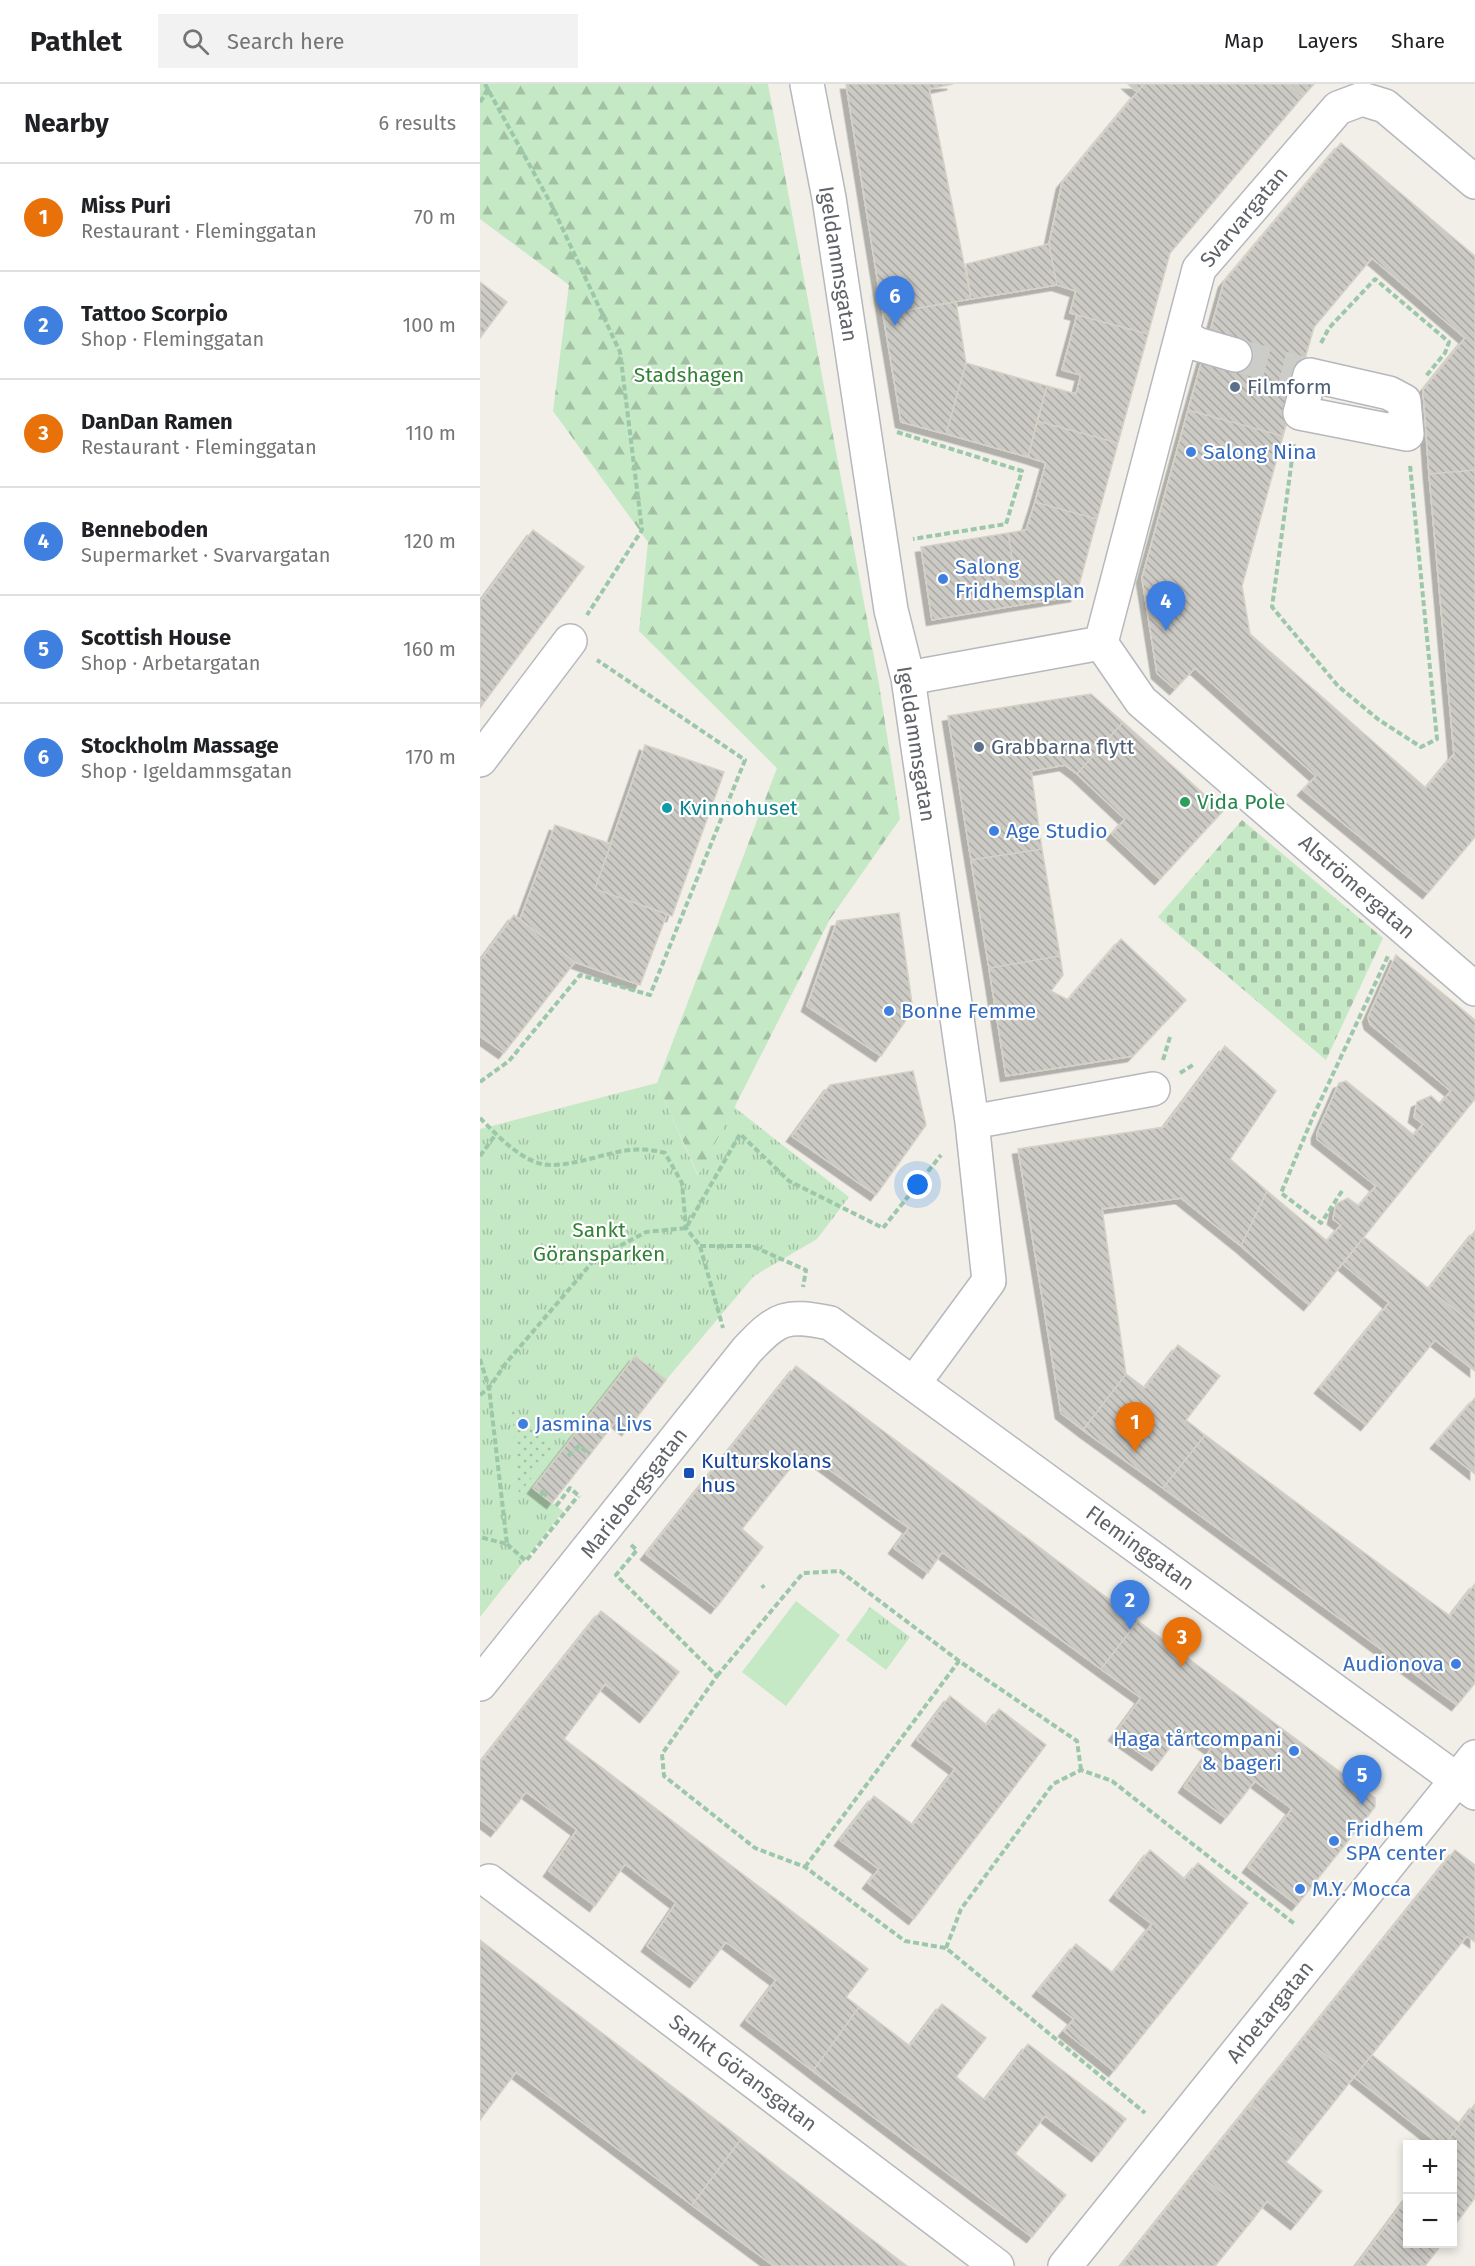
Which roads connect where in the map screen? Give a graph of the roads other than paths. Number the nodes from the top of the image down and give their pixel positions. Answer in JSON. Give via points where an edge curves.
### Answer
{"nodes":[{"id":1,"x":807,"y":84,"type":"edge"},
{"id":2,"x":1475,"y":182,"type":"edge"},
{"id":3,"x":1182,"y":335,"type":"junction"},
{"id":4,"x":1235,"y":355,"type":"tunnel mouth"},
{"id":5,"x":1407,"y":434,"type":"joint"},
{"id":6,"x":570,"y":641,"type":"road end"},
{"id":7,"x":1101,"y":643,"type":"junction"},
{"id":8,"x":908,"y":678,"type":"junction"},
{"id":9,"x":480,"y":760,"type":"edge"},
{"id":10,"x":1475,"y":988,"type":"edge"},
{"id":11,"x":1154,"y":1089,"type":"dead end"},
{"id":12,"x":972,"y":1122,"type":"junction"},
{"id":13,"x":798,"y":1317,"type":"joint"},
{"id":14,"x":914,"y":1383,"type":"junction"},
{"id":15,"x":480,"y":1684,"type":"edge"},
{"id":16,"x":1469,"y":1777,"type":"edge"},
{"id":17,"x":489,"y":1881,"type":"dead end"},
{"id":18,"x":997,"y":2266,"type":"edge"},
{"id":19,"x":1065,"y":2266,"type":"edge"}],
"edges":[{"from":1,"to":8,"type":"street","name":"Igeldammsgatan","via":[[829,198],[891,610]]},
{"from":2,"to":3,"type":"street","name":"Svarvargatan","via":[[1385,106],[1362,99],[1338,108],[1199,269]]},
{"from":3,"to":4,"type":"street","via":[[1197,344]]},
{"from":3,"to":7,"type":"street","name":"Svarvargatan"},
{"from":5,"to":5,"type":"street","via":[[1404,401],[1389,393],[1310,375],[1300,412]]},
{"from":6,"to":9,"type":"street"},
{"from":7,"to":8,"type":"street"},
{"from":7,"to":10,"type":"street","name":"Alströmergatan","via":[[1141,701]]},
{"from":8,"to":12,"type":"street","name":"Igeldammsgatan"},
{"from":11,"to":12,"type":"street"},
{"from":12,"to":14,"type":"street","name":"Igeldammsgatan","via":[[989,1281]]},
{"from":13,"to":14,"type":"street","name":"Fleminggatan","via":[[830,1323]]},
{"from":13,"to":15,"type":"street","name":"Mariebergsgatan","via":[[765,1331],[747,1350]]},
{"from":14,"to":16,"type":"street","name":"Fleminggatan"},
{"from":16,"to":19,"type":"street","name":"Arbetargatan","via":[[1323,1946]]},
{"from":17,"to":18,"type":"street","name":"Sankt Göransgatan"}]}
